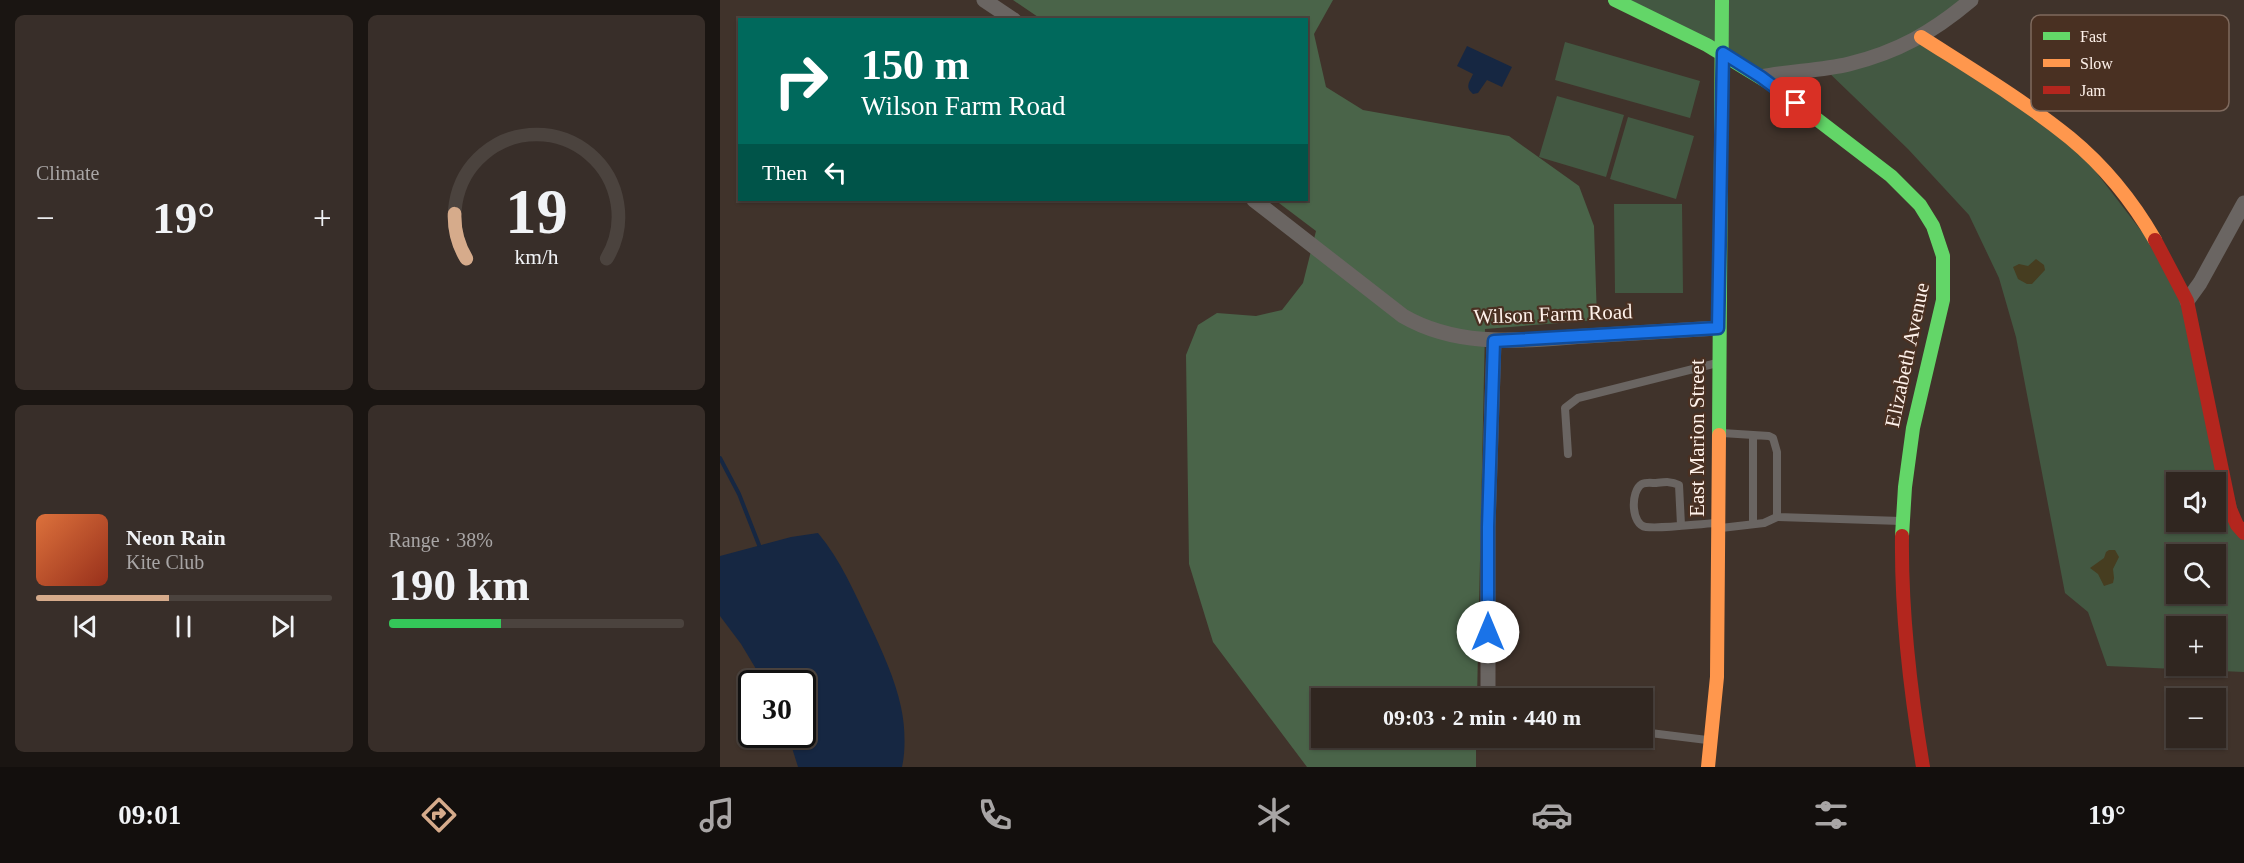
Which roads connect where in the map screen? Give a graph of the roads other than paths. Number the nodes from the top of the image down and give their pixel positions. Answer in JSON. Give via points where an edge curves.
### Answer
{"nodes":[{"id":1,"x":984,"y":0,"type":"edge"},
{"id":2,"x":1615,"y":0,"type":"edge"},
{"id":3,"x":1722,"y":0,"type":"edge"},
{"id":4,"x":1971,"y":0,"type":"edge"},
{"id":5,"x":1011,"y":18,"type":"edge"},
{"id":6,"x":1921,"y":37,"type":"junction"},
{"id":7,"x":1723,"y":53,"type":"junction"},
{"id":8,"x":1761,"y":77,"type":"junction"},
{"id":9,"x":2031,"y":110,"type":"edge"},
{"id":10,"x":2032,"y":111,"type":"edge"},
{"id":11,"x":1255,"y":201,"type":"edge"},
{"id":12,"x":2244,"y":203,"type":"edge"},
{"id":13,"x":2187,"y":301,"type":"junction"},
{"id":14,"x":1718,"y":328,"type":"junction"},
{"id":15,"x":1494,"y":341,"type":"junction"},
{"id":16,"x":1718,"y":363,"type":"junction"},
{"id":17,"x":1718,"y":433,"type":"junction"},
{"id":18,"x":1753,"y":435,"type":"junction"},
{"id":19,"x":1568,"y":454,"type":"dead end"},
{"id":20,"x":1777,"y":517,"type":"junction"},
{"id":21,"x":1902,"y":521,"type":"junction"},
{"id":22,"x":1681,"y":525,"type":"junction"},
{"id":23,"x":1754,"y":525,"type":"junction"},
{"id":24,"x":1717,"y":526,"type":"junction"},
{"id":25,"x":2244,"y":533,"type":"edge"},
{"id":26,"x":1488,"y":688,"type":"edge"},
{"id":27,"x":1653,"y":733,"type":"edge"},
{"id":28,"x":1711,"y":741,"type":"junction"},
{"id":29,"x":1708,"y":767,"type":"edge"},
{"id":30,"x":1923,"y":767,"type":"edge"}],
"edges":[{"from":1,"to":5,"type":"street"},
{"from":2,"to":7,"type":"street","name":"Elizabeth Avenue"},
{"from":3,"to":7,"type":"street","name":"East Marion Street"},
{"from":4,"to":6,"type":"street"},
{"from":6,"to":8,"type":"street","via":[[1898,49],[1847,64]]},
{"from":6,"to":9,"type":"street"},
{"from":7,"to":8,"type":"street","name":"Elizabeth Avenue"},
{"from":7,"to":14,"type":"street","name":"East Marion Street"},
{"from":8,"to":21,"type":"street","name":"Elizabeth Avenue","via":[[1898,181],[1937,234],[1944,262],[1944,290],[1910,445]]},
{"from":10,"to":13,"type":"street","via":[[2070,138],[2122,191],[2154,238]]},
{"from":11,"to":15,"type":"street","name":"Wilson Farm Road","via":[[1403,316],[1446,334]]},
{"from":12,"to":13,"type":"street"},
{"from":13,"to":25,"type":"street","via":[[2230,508]]},
{"from":14,"to":15,"type":"street","name":"Wilson Farm Road"},
{"from":14,"to":16,"type":"street","name":"East Marion Street"},
{"from":15,"to":26,"type":"street"},
{"from":16,"to":17,"type":"street","name":"East Marion Street"},
{"from":16,"to":19,"type":"lane","via":[[1578,398],[1565,408]]},
{"from":17,"to":18,"type":"lane"},
{"from":17,"to":24,"type":"street","name":"East Marion Street"},
{"from":18,"to":20,"type":"lane","via":[[1769,436],[1776,444]]},
{"from":18,"to":23,"type":"lane"},
{"from":20,"to":21,"type":"lane"},
{"from":20,"to":23,"type":"lane"},
{"from":21,"to":30,"type":"street","name":"Elizabeth Avenue","via":[[1903,634]]},
{"from":22,"to":22,"type":"lane","via":[[1639,524],[1635,494],[1638,488],[1644,483],[1679,485]]},
{"from":22,"to":24,"type":"lane"},
{"from":23,"to":24,"type":"lane"},
{"from":24,"to":28,"type":"street","name":"East Marion Street","via":[[1717,677]]},
{"from":27,"to":28,"type":"lane"},
{"from":28,"to":29,"type":"street","name":"East Marion Street"}]}
